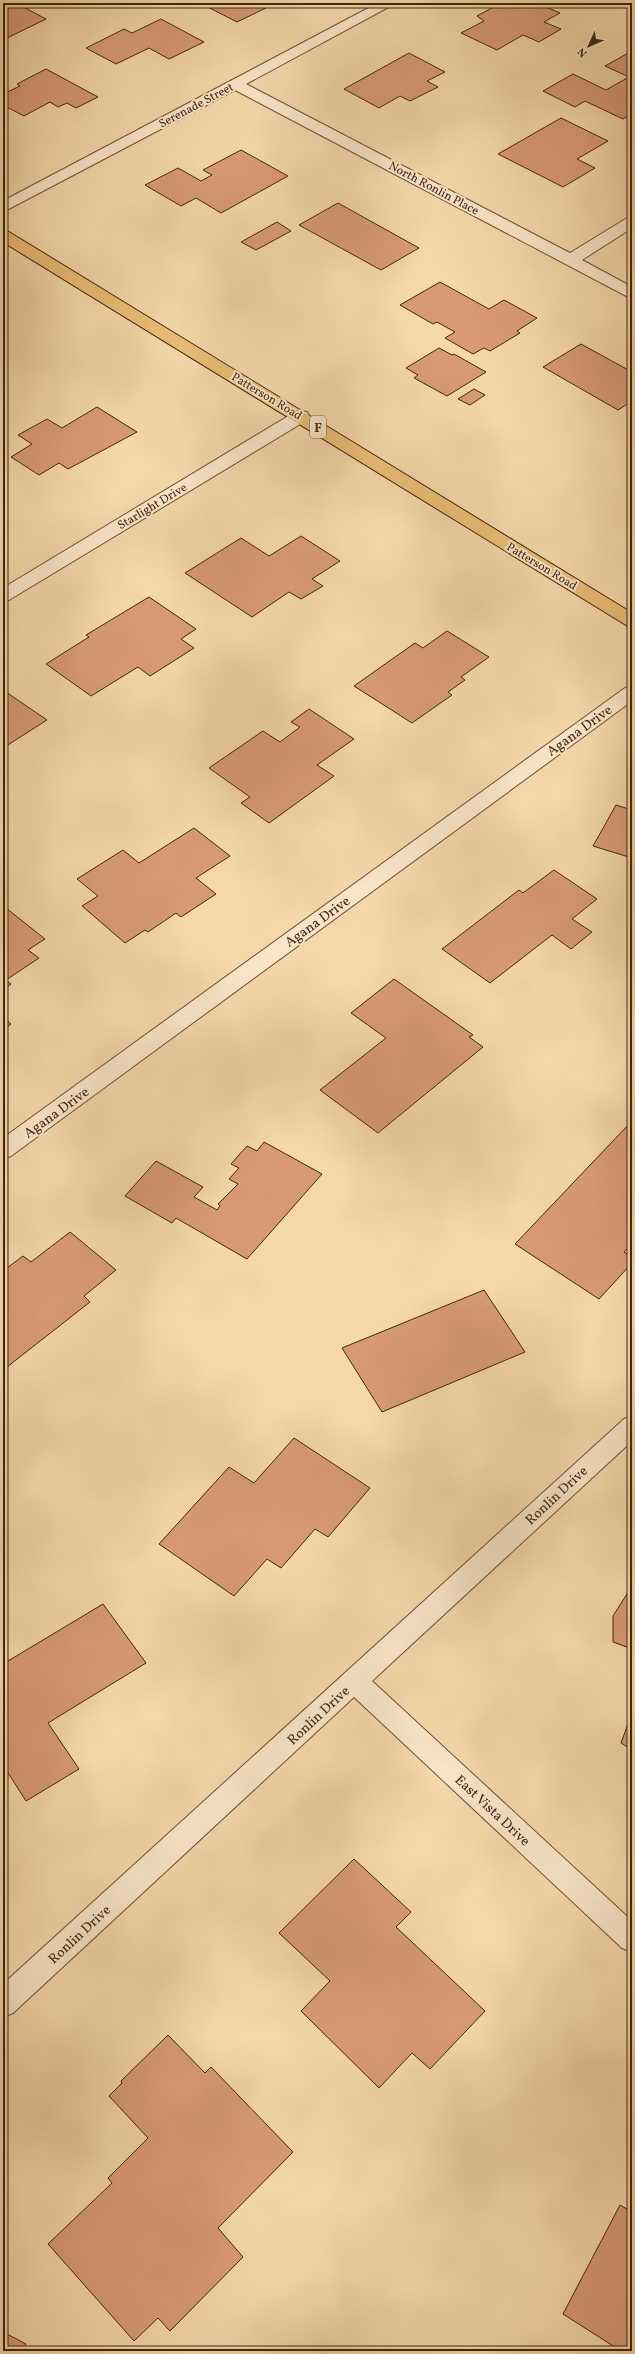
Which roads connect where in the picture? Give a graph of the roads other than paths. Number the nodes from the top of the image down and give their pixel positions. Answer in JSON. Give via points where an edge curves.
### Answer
{"nodes":[{"id":1,"x":389,"y":3,"type":"edge"},
{"id":2,"x":235,"y":84,"type":"junction"},
{"id":3,"x":3,"y":207,"type":"edge"},
{"id":4,"x":632,"y":221,"type":"edge"},
{"id":5,"x":3,"y":235,"type":"edge"},
{"id":6,"x":572,"y":260,"type":"junction"},
{"id":7,"x":632,"y":294,"type":"edge"},
{"id":8,"x":300,"y":416,"type":"junction"},
{"id":9,"x":3,"y":596,"type":"edge"},
{"id":10,"x":632,"y":621,"type":"edge"},
{"id":11,"x":632,"y":692,"type":"edge"},
{"id":12,"x":3,"y":1150,"type":"edge"},
{"id":13,"x":632,"y":1426,"type":"edge"},
{"id":14,"x":355,"y":1680,"type":"junction"},
{"id":15,"x":632,"y":1939,"type":"edge"},
{"id":16,"x":3,"y":2004,"type":"edge"}],
"edges":[{"from":1,"to":2,"type":"street","name":"Serenade Street"},
{"from":2,"to":3,"type":"street","name":"Serenade Street"},
{"from":2,"to":6,"type":"street","name":"North Ronlin Place"},
{"from":4,"to":6,"type":"street"},
{"from":5,"to":8,"type":"main road","name":"Patterson Road","number":"F"},
{"from":6,"to":7,"type":"street","name":"North Ronlin Place"},
{"from":8,"to":9,"type":"street","name":"Starlight Drive"},
{"from":8,"to":10,"type":"main road","name":"Patterson Road","number":"F"},
{"from":11,"to":12,"type":"street","name":"Agana Drive"},
{"from":13,"to":14,"type":"street","name":"Ronlin Drive"},
{"from":14,"to":15,"type":"street","name":"East Vista Drive"},
{"from":14,"to":16,"type":"street","name":"Ronlin Drive"}]}
